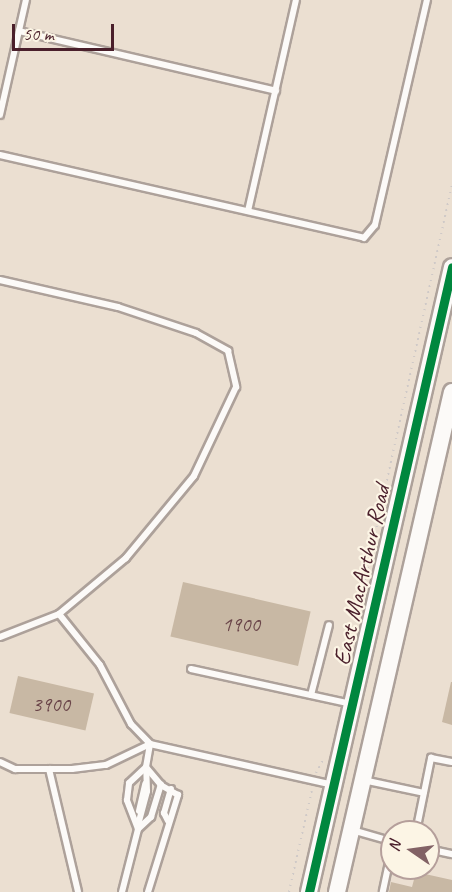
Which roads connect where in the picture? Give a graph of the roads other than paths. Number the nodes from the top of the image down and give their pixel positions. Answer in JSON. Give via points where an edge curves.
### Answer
{"nodes":[{"id":1,"x":26,"y":0,"type":"edge"},
{"id":2,"x":296,"y":0,"type":"edge"},
{"id":3,"x":427,"y":0,"type":"edge"},
{"id":4,"x":19,"y":31,"type":"junction"},
{"id":5,"x":276,"y":91,"type":"junction"},
{"id":6,"x":0,"y":115,"type":"edge"},
{"id":7,"x":0,"y":154,"type":"edge"},
{"id":8,"x":248,"y":211,"type":"junction"},
{"id":9,"x":452,"y":267,"type":"edge"},
{"id":10,"x":0,"y":280,"type":"edge"},
{"id":11,"x":452,"y":392,"type":"edge"},
{"id":12,"x":59,"y":614,"type":"junction"},
{"id":13,"x":329,"y":625,"type":"dead end"},
{"id":14,"x":0,"y":637,"type":"edge"},
{"id":15,"x":191,"y":669,"type":"dead end"},
{"id":16,"x":311,"y":695,"type":"junction"},
{"id":17,"x":352,"y":704,"type":"junction"},
{"id":18,"x":150,"y":744,"type":"junction"},
{"id":19,"x":0,"y":762,"type":"edge"},
{"id":20,"x":452,"y":762,"type":"edge"},
{"id":21,"x":146,"y":767,"type":"junction"},
{"id":22,"x":49,"y":769,"type":"junction"},
{"id":23,"x":363,"y":780,"type":"junction"},
{"id":24,"x":161,"y":785,"type":"junction"},
{"id":25,"x":334,"y":785,"type":"junction"},
{"id":26,"x":171,"y":789,"type":"junction"},
{"id":27,"x":424,"y":792,"type":"junction"},
{"id":28,"x":418,"y":820,"type":"edge"},
{"id":29,"x":168,"y":821,"type":"junction"},
{"id":30,"x":138,"y":829,"type":"junction"},
{"id":31,"x":351,"y":830,"type":"junction"},
{"id":32,"x":380,"y":838,"type":"edge"},
{"id":33,"x":78,"y":892,"type":"edge"},
{"id":34,"x":122,"y":892,"type":"edge"},
{"id":35,"x":148,"y":892,"type":"edge"},
{"id":36,"x":309,"y":892,"type":"edge"},
{"id":37,"x":337,"y":892,"type":"edge"}],
"edges":[{"from":1,"to":4,"type":"lane"},
{"from":2,"to":5,"type":"lane"},
{"from":3,"to":8,"type":"lane","via":[[375,225],[364,238]]},
{"from":4,"to":5,"type":"lane"},
{"from":4,"to":6,"type":"lane"},
{"from":5,"to":8,"type":"lane"},
{"from":7,"to":8,"type":"lane"},
{"from":9,"to":17,"type":"street","name":"East MacArthur Road"},
{"from":10,"to":12,"type":"lane","via":[[118,307],[196,333],[228,351],[236,367],[233,395],[194,476],[126,558]]},
{"from":11,"to":23,"type":"street","name":"East MacArthur Road"},
{"from":12,"to":14,"type":"lane"},
{"from":12,"to":18,"type":"lane","via":[[100,665],[131,724]]},
{"from":13,"to":16,"type":"lane"},
{"from":15,"to":16,"type":"lane"},
{"from":16,"to":17,"type":"lane"},
{"from":17,"to":25,"type":"street","name":"East MacArthur Road"},
{"from":18,"to":21,"type":"lane"},
{"from":18,"to":22,"type":"lane","via":[[106,765]]},
{"from":18,"to":25,"type":"lane"},
{"from":19,"to":22,"type":"lane","via":[[15,769]]},
{"from":20,"to":27,"type":"lane","via":[[431,758]]},
{"from":21,"to":24,"type":"lane"},
{"from":21,"to":30,"type":"lane"},
{"from":21,"to":30,"type":"lane","via":[[129,783],[127,800]]},
{"from":22,"to":33,"type":"lane"},
{"from":23,"to":27,"type":"lane"},
{"from":23,"to":31,"type":"street","name":"East MacArthur Road"},
{"from":24,"to":26,"type":"lane"},
{"from":24,"to":30,"type":"lane","via":[[151,817]]},
{"from":25,"to":36,"type":"street","name":"East MacArthur Road"},
{"from":26,"to":29,"type":"lane","via":[[164,813]]},
{"from":26,"to":29,"type":"lane","via":[[178,795]]},
{"from":27,"to":28,"type":"lane"},
{"from":29,"to":35,"type":"lane"},
{"from":30,"to":34,"type":"lane"},
{"from":31,"to":32,"type":"lane"},
{"from":31,"to":37,"type":"street","name":"East MacArthur Road"}]}
